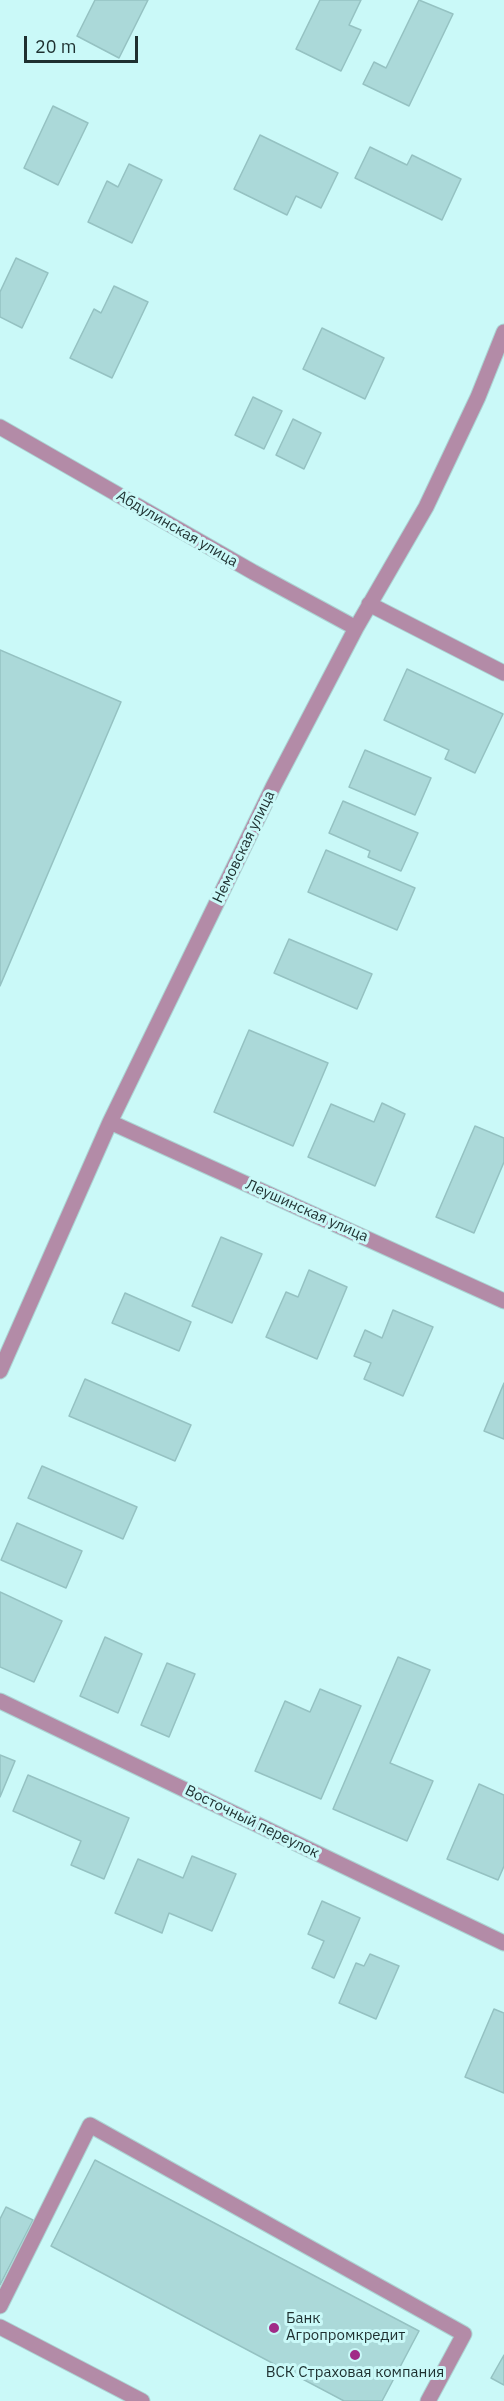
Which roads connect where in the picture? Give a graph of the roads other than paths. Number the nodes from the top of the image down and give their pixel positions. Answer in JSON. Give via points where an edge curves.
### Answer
{"nodes":[{"id":1,"x":504,"y":332,"type":"edge"},
{"id":2,"x":0,"y":427,"type":"edge"},
{"id":3,"x":369,"y":604,"type":"junction"},
{"id":4,"x":356,"y":628,"type":"junction"},
{"id":5,"x":504,"y":673,"type":"edge"},
{"id":6,"x":110,"y":1122,"type":"junction"},
{"id":7,"x":504,"y":1301,"type":"edge"},
{"id":8,"x":0,"y":1371,"type":"edge"},
{"id":9,"x":0,"y":1701,"type":"edge"},
{"id":10,"x":504,"y":1943,"type":"edge"},
{"id":11,"x":0,"y":2306,"type":"edge"},
{"id":12,"x":0,"y":2327,"type":"edge"},
{"id":13,"x":142,"y":2401,"type":"edge"},
{"id":14,"x":428,"y":2401,"type":"edge"}],
"edges":[{"from":1,"to":3,"type":"street","name":"Немовская улица","via":[[426,507]]},
{"from":2,"to":4,"type":"street","name":"Абдулинская улица"},
{"from":3,"to":4,"type":"street","name":"Немовская улица"},
{"from":3,"to":5,"type":"street"},
{"from":4,"to":6,"type":"street","name":"Немовская улица","via":[[273,787]]},
{"from":6,"to":7,"type":"street","name":"Леушинская улица"},
{"from":6,"to":8,"type":"street","name":"Немовская улица"},
{"from":9,"to":10,"type":"street","name":"Восточный переулок"},
{"from":11,"to":14,"type":"street","via":[[90,2125],[465,2334]]},
{"from":12,"to":13,"type":"street"}]}
